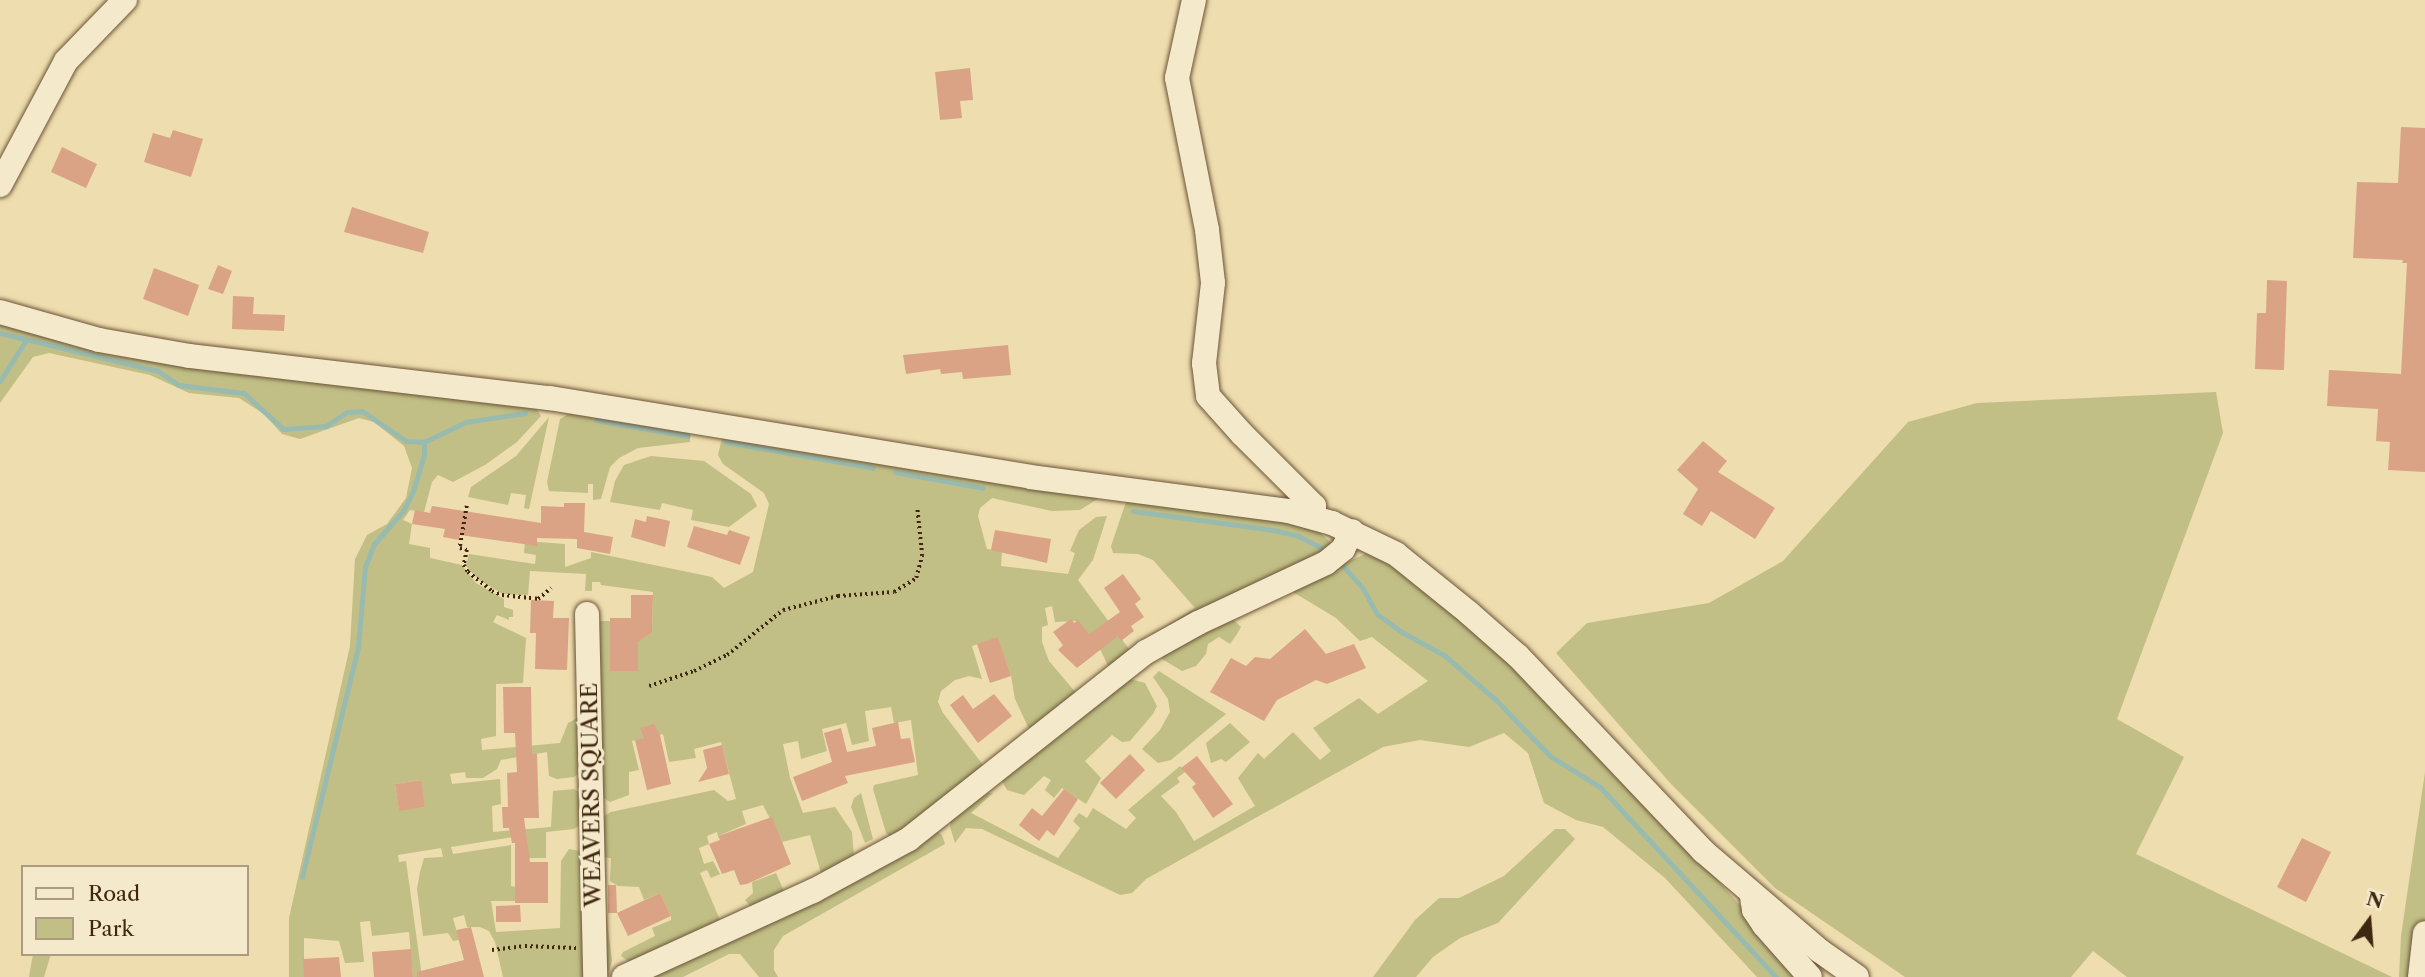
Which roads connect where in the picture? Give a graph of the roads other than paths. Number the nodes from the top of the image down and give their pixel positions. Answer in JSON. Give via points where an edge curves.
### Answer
{"nodes":[{"id":1,"x":125,"y":0,"type":"edge"},
{"id":2,"x":1194,"y":0,"type":"edge"},
{"id":3,"x":0,"y":185,"type":"edge"},
{"id":4,"x":0,"y":312,"type":"edge"},
{"id":5,"x":1311,"y":516,"type":"junction"},
{"id":6,"x":1352,"y":531,"type":"junction"},
{"id":7,"x":587,"y":614,"type":"dead end"},
{"id":8,"x":1754,"y":895,"type":"junction"},
{"id":9,"x":2425,"y":933,"type":"edge"},
{"id":10,"x":595,"y":977,"type":"edge"},
{"id":11,"x":624,"y":977,"type":"edge"},
{"id":12,"x":1810,"y":977,"type":"edge"},
{"id":13,"x":1857,"y":977,"type":"edge"},
{"id":14,"x":2420,"y":977,"type":"edge"}],
"edges":[{"from":1,"to":3,"type":"street","via":[[66,61]]},
{"from":2,"to":5,"type":"street","via":[[1177,78],[1213,283],[1204,363],[1208,396],[1314,506]]},
{"from":4,"to":5,"type":"street","via":[[99,340],[190,356],[550,398],[950,465]]},
{"from":5,"to":6,"type":"street"},
{"from":6,"to":8,"type":"street","via":[[1396,554],[1502,642],[1703,851]]},
{"from":6,"to":11,"type":"street","via":[[1343,549],[1326,563],[1186,629],[1131,663],[909,839],[813,891]]},
{"from":7,"to":10,"type":"street","name":"WEAVERS SQUARE"},
{"from":8,"to":12,"type":"street","via":[[1751,902],[1759,918]]},
{"from":8,"to":13,"type":"street"},
{"from":9,"to":14,"type":"street"}]}
